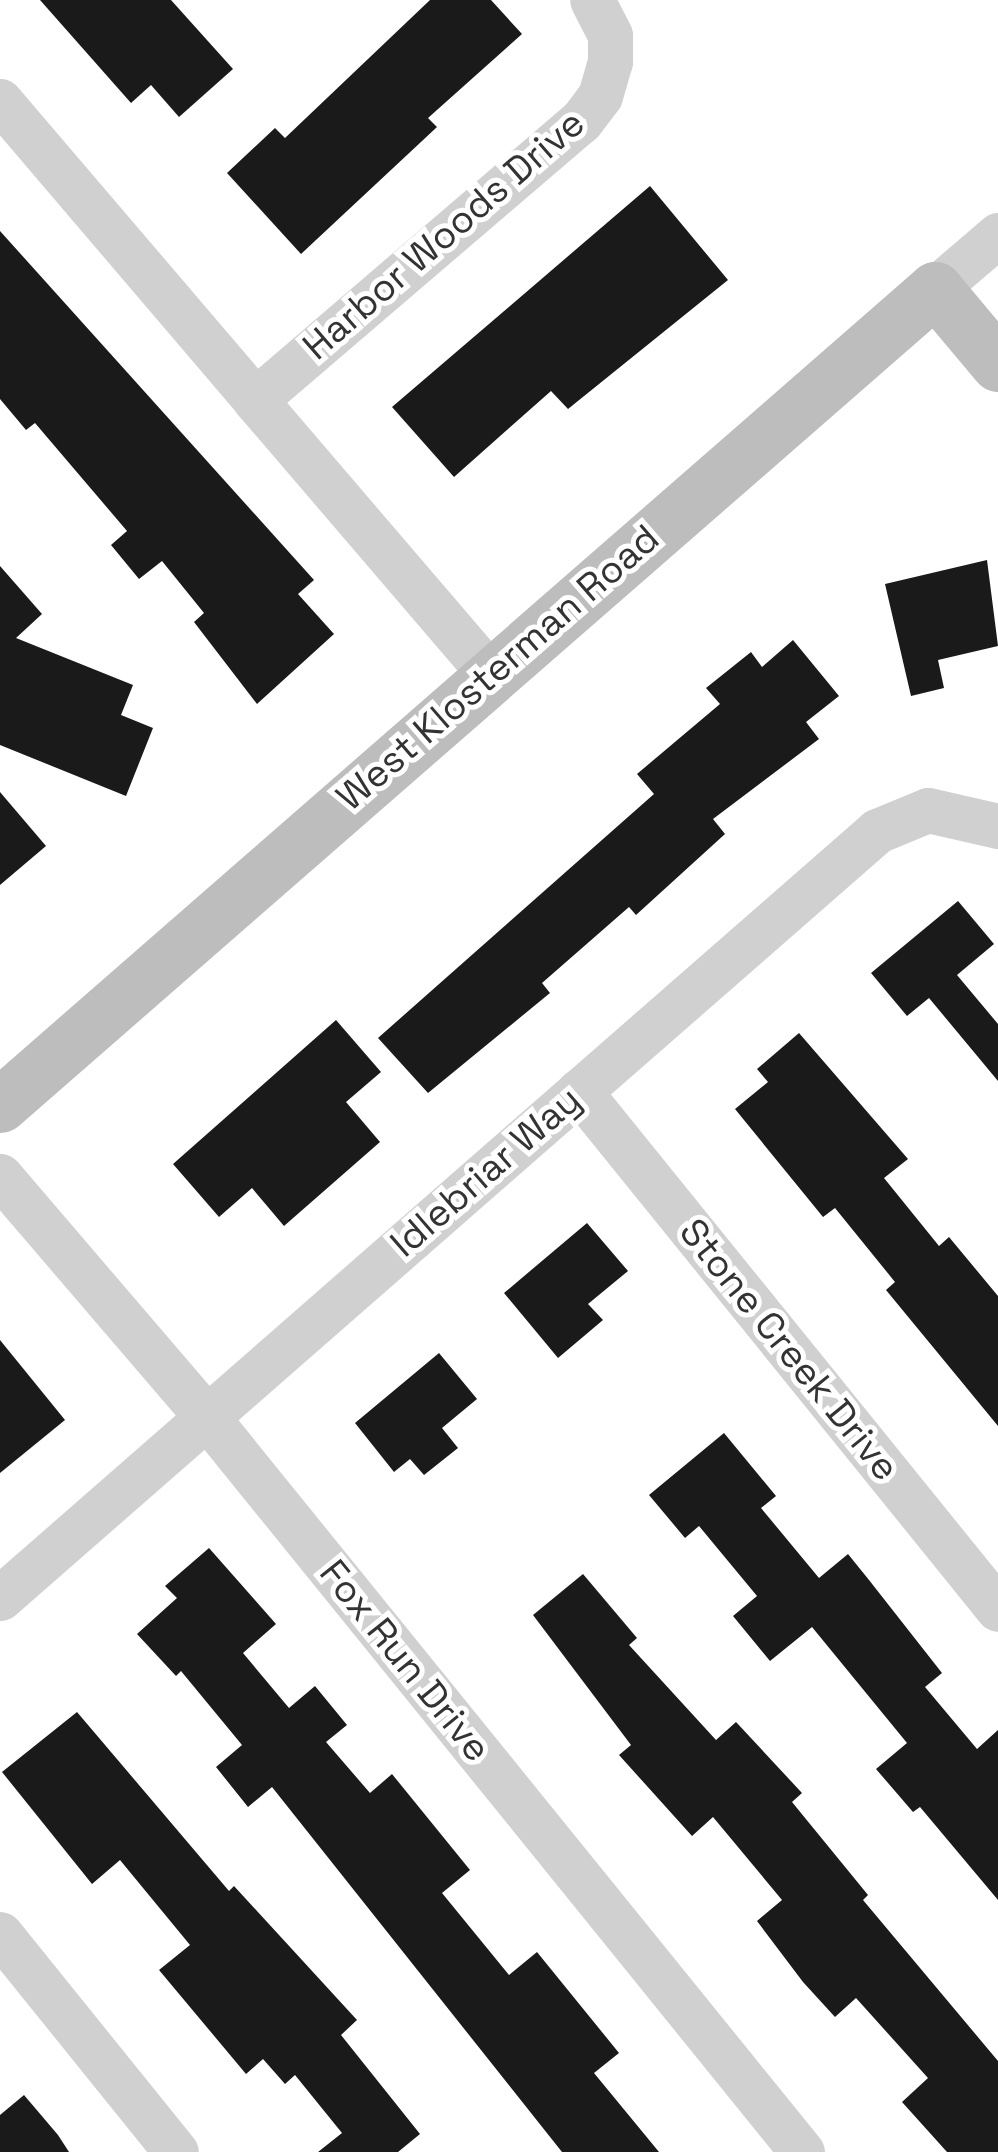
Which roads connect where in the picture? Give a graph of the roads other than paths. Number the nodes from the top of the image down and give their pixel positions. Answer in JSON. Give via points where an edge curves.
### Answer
{"nodes":[{"id":1,"x":592,"y":0,"type":"edge"},
{"id":2,"x":0,"y":102,"type":"edge"},
{"id":3,"x":998,"y":235,"type":"edge"},
{"id":4,"x":936,"y":289,"type":"junction"},
{"id":5,"x":998,"y":364,"type":"edge"},
{"id":6,"x":255,"y":400,"type":"junction"},
{"id":7,"x":490,"y":674,"type":"junction"},
{"id":8,"x":998,"y":826,"type":"edge"},
{"id":9,"x":579,"y":1091,"type":"junction"},
{"id":10,"x":0,"y":1105,"type":"edge"},
{"id":11,"x":0,"y":1176,"type":"edge"},
{"id":12,"x":206,"y":1416,"type":"junction"},
{"id":13,"x":0,"y":1598,"type":"edge"},
{"id":14,"x":998,"y":1608,"type":"edge"},
{"id":15,"x":0,"y":1934,"type":"edge"},
{"id":16,"x":176,"y":2152,"type":"edge"},
{"id":17,"x":802,"y":2152,"type":"edge"}],
"edges":[{"from":1,"to":6,"type":"street","name":"Harbor Woods Drive","via":[[610,35],[610,62],[600,96],[580,121]]},
{"from":2,"to":6,"type":"street"},
{"from":3,"to":4,"type":"street","name":"West Klosterman Road"},
{"from":4,"to":5,"type":"street"},
{"from":4,"to":7,"type":"street","name":"West Klosterman Road"},
{"from":6,"to":7,"type":"street"},
{"from":7,"to":10,"type":"street","name":"West Klosterman Road"},
{"from":8,"to":9,"type":"street","name":"Idlebriar Way","via":[[948,810],[899,817]]},
{"from":9,"to":12,"type":"street","name":"Idlebriar Way"},
{"from":9,"to":14,"type":"street","name":"Stone Creek Drive"},
{"from":11,"to":12,"type":"street","name":"Fox Run Drive"},
{"from":12,"to":13,"type":"street","name":"Idlebriar Way"},
{"from":12,"to":17,"type":"street","name":"Fox Run Drive"},
{"from":15,"to":16,"type":"street"}]}
